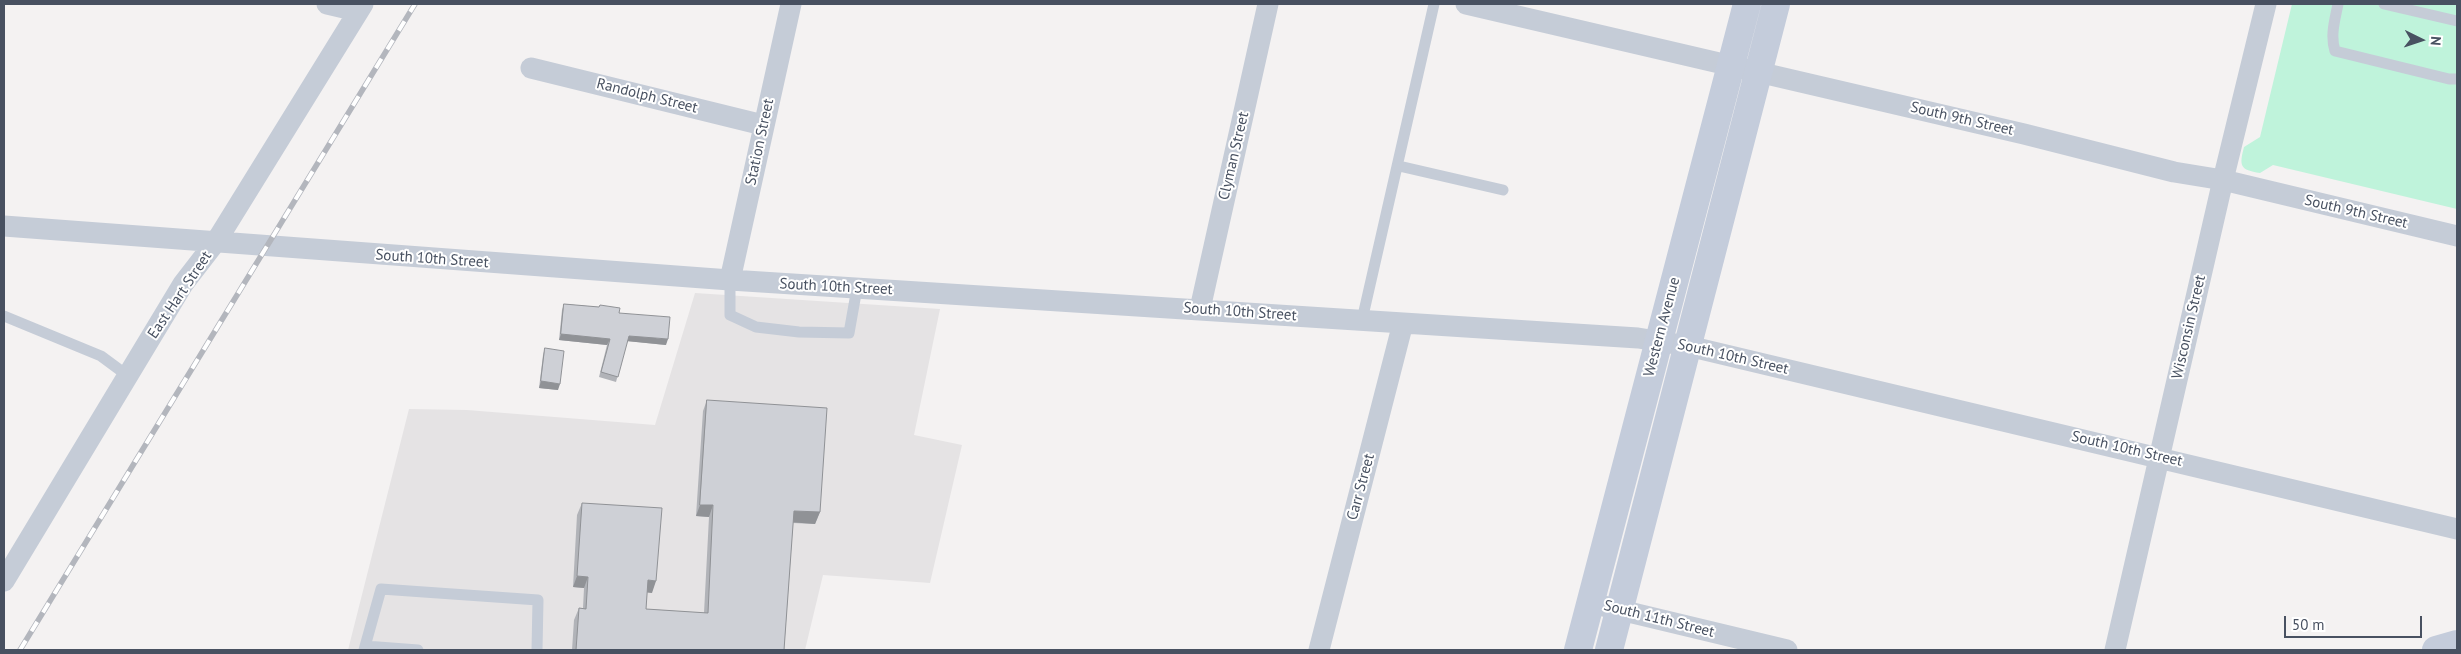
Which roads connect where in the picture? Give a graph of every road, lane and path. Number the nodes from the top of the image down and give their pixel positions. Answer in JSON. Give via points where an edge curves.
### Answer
{"nodes":[{"id":1,"x":327,"y":4,"type":"edge"},
{"id":2,"x":791,"y":4,"type":"edge"},
{"id":3,"x":1268,"y":4,"type":"edge"},
{"id":4,"x":1434,"y":4,"type":"edge"},
{"id":5,"x":1466,"y":4,"type":"edge"},
{"id":6,"x":1747,"y":4,"type":"edge"},
{"id":7,"x":1776,"y":4,"type":"edge"},
{"id":8,"x":2266,"y":4,"type":"edge"},
{"id":9,"x":2338,"y":4,"type":"edge"},
{"id":10,"x":2384,"y":4,"type":"edge"},
{"id":11,"x":360,"y":7,"type":"edge"},
{"id":12,"x":2457,"y":21,"type":"edge"},
{"id":13,"x":1732,"y":66,"type":"junction"},
{"id":14,"x":531,"y":68,"type":"dead end"},
{"id":15,"x":1759,"y":72,"type":"junction"},
{"id":16,"x":2457,"y":78,"type":"edge"},
{"id":17,"x":763,"y":125,"type":"junction"},
{"id":18,"x":1399,"y":166,"type":"junction"},
{"id":19,"x":2223,"y":180,"type":"junction"},
{"id":20,"x":1503,"y":190,"type":"dead end"},
{"id":21,"x":4,"y":226,"type":"edge"},
{"id":22,"x":2457,"y":236,"type":"edge"},
{"id":23,"x":217,"y":240,"type":"junction"},
{"id":24,"x":730,"y":280,"type":"junction"},
{"id":25,"x":857,"y":288,"type":"junction"},
{"id":26,"x":1200,"y":309,"type":"junction"},
{"id":27,"x":4,"y":316,"type":"edge"},
{"id":28,"x":1362,"y":320,"type":"junction"},
{"id":29,"x":1403,"y":323,"type":"junction"},
{"id":30,"x":1658,"y":341,"type":"junction"},
{"id":31,"x":1688,"y":346,"type":"junction"},
{"id":32,"x":128,"y":376,"type":"junction"},
{"id":33,"x":2158,"y":457,"type":"junction"},
{"id":34,"x":2457,"y":529,"type":"edge"},
{"id":35,"x":4,"y":581,"type":"edge"},
{"id":36,"x":1591,"y":603,"type":"junction"},
{"id":37,"x":1620,"y":610,"type":"junction"},
{"id":38,"x":2457,"y":644,"type":"edge"},
{"id":39,"x":364,"y":648,"type":"edge"},
{"id":40,"x":418,"y":650,"type":"edge"},
{"id":41,"x":537,"y":650,"type":"edge"},
{"id":42,"x":1318,"y":650,"type":"edge"},
{"id":43,"x":1578,"y":650,"type":"edge"},
{"id":44,"x":1609,"y":650,"type":"edge"},
{"id":45,"x":1786,"y":650,"type":"edge"},
{"id":46,"x":2115,"y":650,"type":"edge"},
{"id":47,"x":2436,"y":650,"type":"edge"}],
"edges":[{"from":1,"to":11,"type":"street"},
{"from":2,"to":17,"type":"street","name":"Station Street"},
{"from":3,"to":26,"type":"street","name":"Clyman Street"},
{"from":4,"to":18,"type":"lane"},
{"from":5,"to":13,"type":"street","name":"South 9th Street"},
{"from":6,"to":13,"type":"street","name":"Western Avenue"},
{"from":7,"to":15,"type":"street","name":"Western Avenue"},
{"from":8,"to":19,"type":"street","name":"Wisconsin Street"},
{"from":9,"to":16,"type":"lane","via":[[2333,30],[2335,51],[2449,79]]},
{"from":10,"to":12,"type":"lane"},
{"from":11,"to":23,"type":"street","name":"East Hart Street"},
{"from":13,"to":15,"type":"street","name":"South 9th Street"},
{"from":13,"to":30,"type":"street","name":"Western Avenue"},
{"from":14,"to":17,"type":"street","name":"Randolph Street"},
{"from":15,"to":19,"type":"street","name":"South 9th Street","via":[[2174,172]]},
{"from":15,"to":31,"type":"street","name":"Western Avenue"},
{"from":17,"to":24,"type":"street","name":"Station Street"},
{"from":18,"to":20,"type":"lane"},
{"from":18,"to":28,"type":"lane"},
{"from":19,"to":22,"type":"street","name":"South 9th Street"},
{"from":19,"to":33,"type":"street","name":"Wisconsin Street"},
{"from":21,"to":23,"type":"street","name":"South 10th Street"},
{"from":23,"to":24,"type":"street","name":"South 10th Street"},
{"from":23,"to":32,"type":"street","name":"East Hart Street","via":[[184,284]]},
{"from":24,"to":25,"type":"street","name":"South 10th Street"},
{"from":24,"to":25,"type":"lane","via":[[730,315],[756,327],[799,332],[849,333]]},
{"from":25,"to":26,"type":"street","name":"South 10th Street"},
{"from":26,"to":28,"type":"street","name":"South 10th Street"},
{"from":27,"to":32,"type":"lane","via":[[101,356]]},
{"from":28,"to":29,"type":"street","name":"South 10th Street"},
{"from":29,"to":30,"type":"street","name":"South 10th Street"},
{"from":29,"to":42,"type":"street","name":"Carr Street"},
{"from":30,"to":31,"type":"street","name":"South 10th Street"},
{"from":30,"to":36,"type":"street","name":"Western Avenue"},
{"from":31,"to":33,"type":"street","name":"South 10th Street"},
{"from":31,"to":37,"type":"street","name":"Western Avenue"},
{"from":32,"to":35,"type":"street","name":"East Hart Street"},
{"from":33,"to":34,"type":"street","name":"South 10th Street"},
{"from":33,"to":46,"type":"street","name":"Wisconsin Street"},
{"from":36,"to":37,"type":"street","name":"South 11th Street"},
{"from":36,"to":43,"type":"street","name":"Western Avenue"},
{"from":37,"to":44,"type":"street","name":"Western Avenue"},
{"from":37,"to":45,"type":"street","name":"South 11th Street"},
{"from":38,"to":47,"type":"street"},
{"from":39,"to":40,"type":"lane"},
{"from":39,"to":41,"type":"lane","via":[[381,589],[538,600]]}]}
